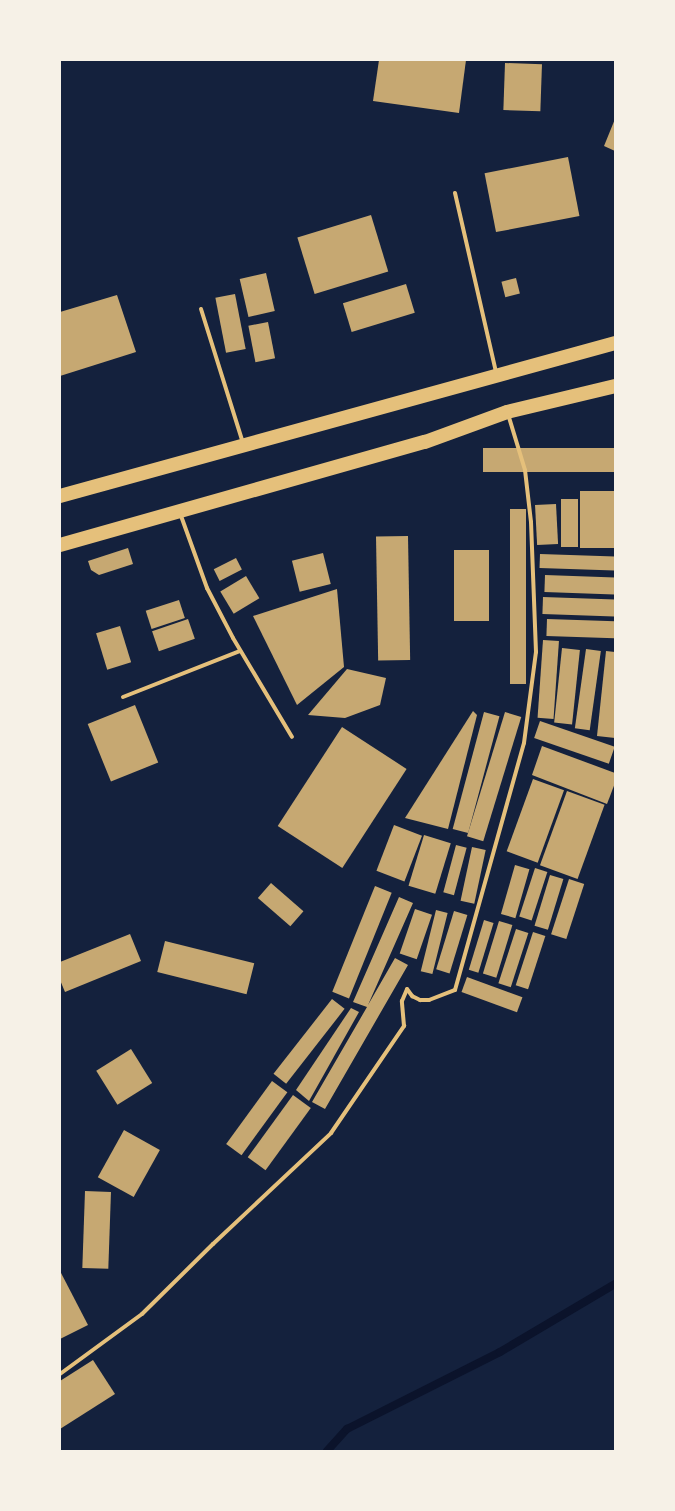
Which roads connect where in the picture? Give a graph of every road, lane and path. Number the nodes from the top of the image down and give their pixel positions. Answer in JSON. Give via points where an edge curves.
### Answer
{"nodes":[{"id":1,"x":455,"y":193,"type":"dead end"},
{"id":2,"x":201,"y":309,"type":"dead end"},
{"id":3,"x":615,"y":342,"type":"edge"},
{"id":4,"x":497,"y":376,"type":"junction"},
{"id":5,"x":615,"y":386,"type":"edge"},
{"id":6,"x":507,"y":412,"type":"junction"},
{"id":7,"x":244,"y":446,"type":"junction"},
{"id":8,"x":60,"y":496,"type":"edge"},
{"id":9,"x":180,"y":511,"type":"junction"},
{"id":10,"x":60,"y":545,"type":"edge"},
{"id":11,"x":240,"y":650,"type":"junction"},
{"id":12,"x":123,"y":697,"type":"dead end"},
{"id":13,"x":292,"y":737,"type":"dead end"},
{"id":14,"x":60,"y":1374,"type":"edge"}],
"edges":[{"from":1,"to":4,"type":"lane"},
{"from":2,"to":7,"type":"lane"},
{"from":3,"to":4,"type":"highway"},
{"from":4,"to":7,"type":"highway"},
{"from":5,"to":6,"type":"highway"},
{"from":6,"to":9,"type":"highway","via":[[425,442]]},
{"from":6,"to":14,"type":"lane","via":[[525,470],[531,522],[536,652],[524,743],[455,990],[420,1000],[407,989],[402,1001],[404,1026],[331,1133],[142,1314]]},
{"from":7,"to":8,"type":"highway"},
{"from":9,"to":10,"type":"highway"},
{"from":9,"to":11,"type":"lane","via":[[208,588]]},
{"from":11,"to":12,"type":"lane"},
{"from":11,"to":13,"type":"lane"}]}
